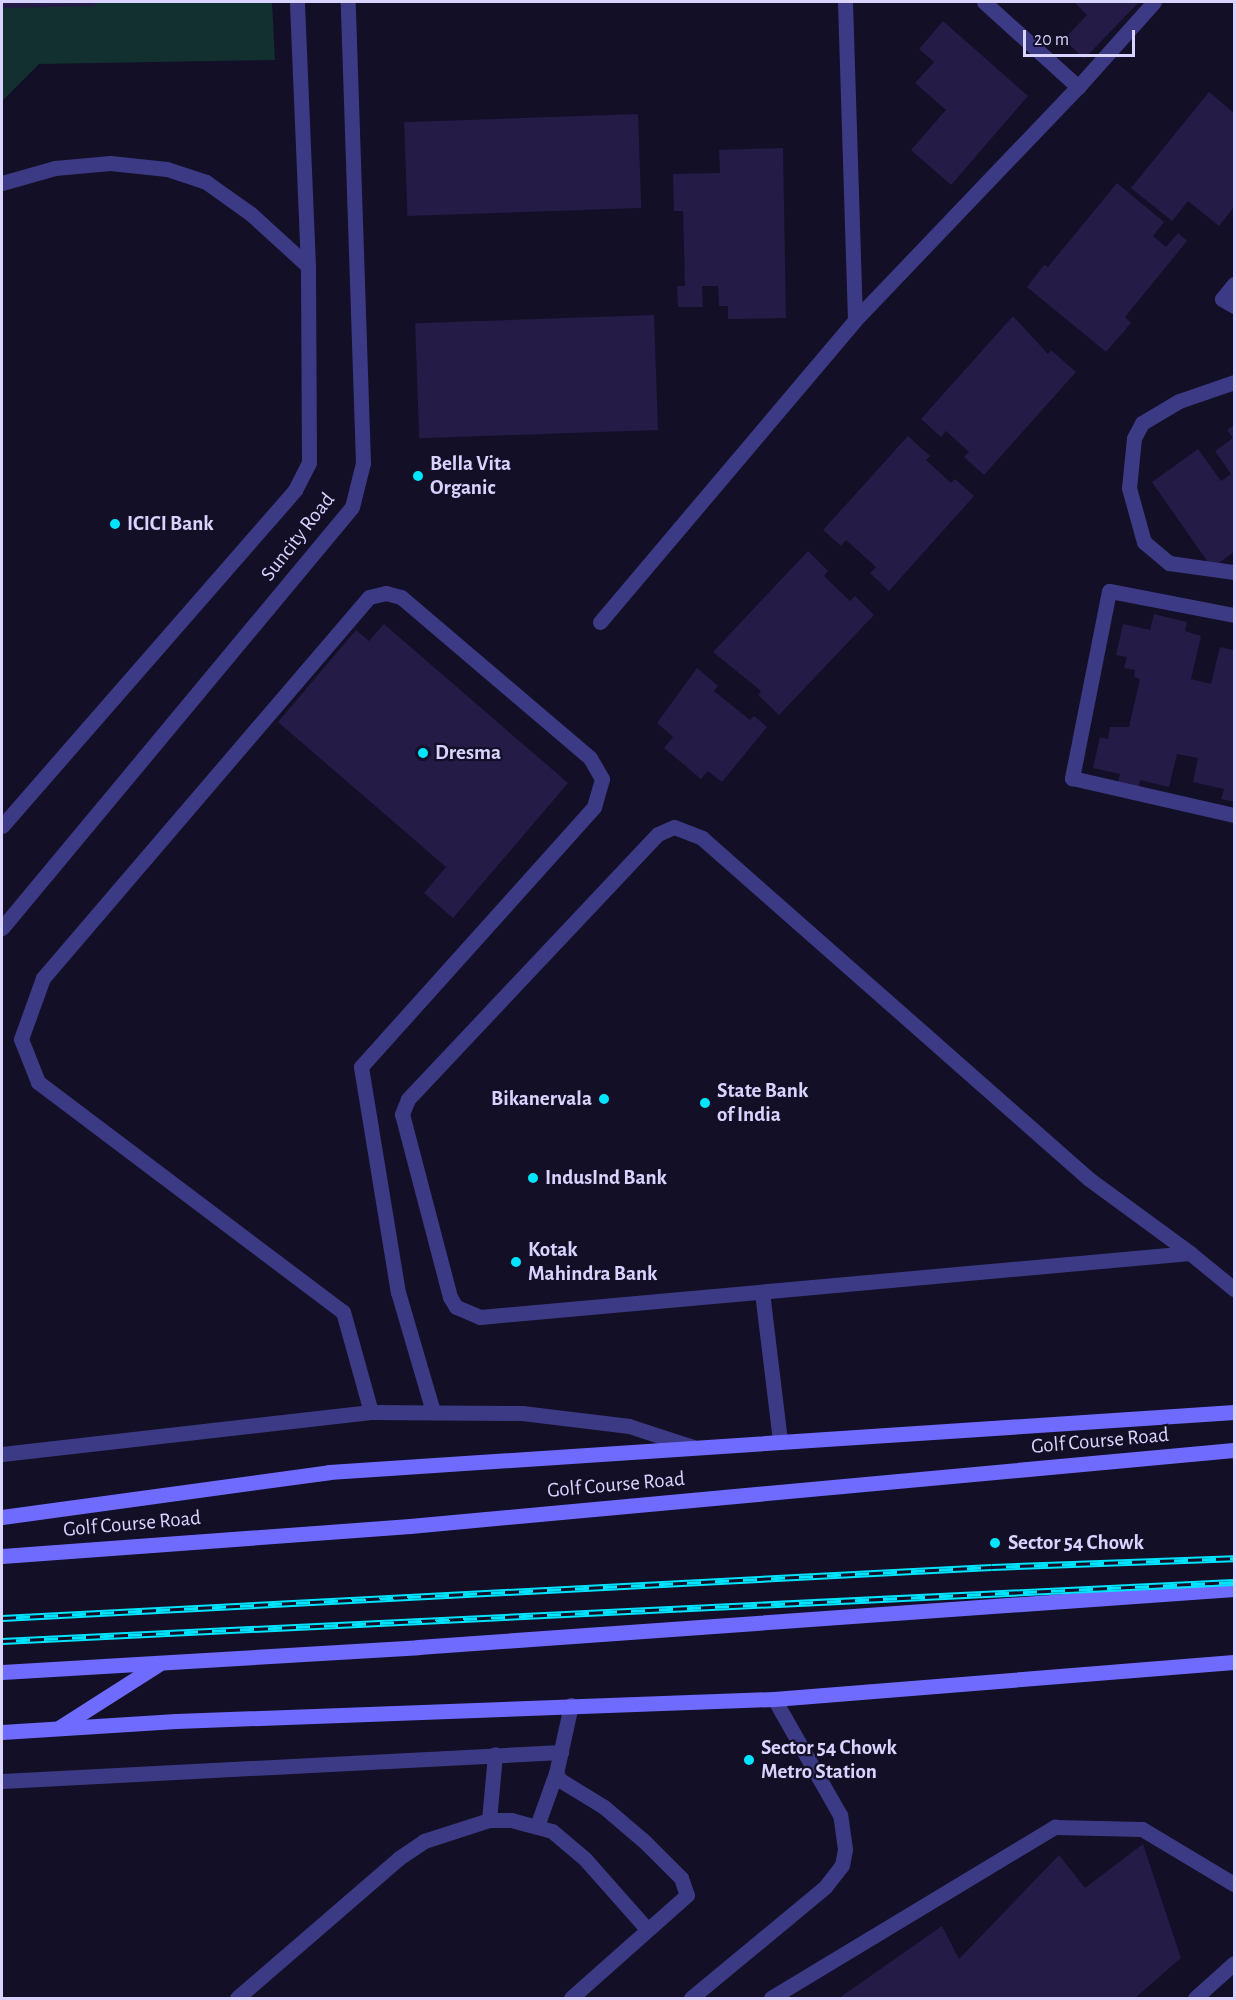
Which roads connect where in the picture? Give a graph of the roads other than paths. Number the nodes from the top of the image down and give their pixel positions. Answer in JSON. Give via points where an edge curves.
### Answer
{"nodes":[{"id":1,"x":297,"y":2,"type":"edge"},
{"id":2,"x":348,"y":2,"type":"edge"},
{"id":3,"x":845,"y":2,"type":"edge"},
{"id":4,"x":984,"y":2,"type":"edge"},
{"id":5,"x":1154,"y":2,"type":"edge"},
{"id":6,"x":1078,"y":87,"type":"junction"},
{"id":7,"x":2,"y":183,"type":"edge"},
{"id":8,"x":308,"y":266,"type":"junction"},
{"id":9,"x":1234,"y":284,"type":"edge"},
{"id":10,"x":1234,"y":306,"type":"edge"},
{"id":11,"x":855,"y":320,"type":"junction"},
{"id":12,"x":1234,"y":382,"type":"edge"},
{"id":13,"x":1234,"y":572,"type":"edge"},
{"id":14,"x":1234,"y":615,"type":"edge"},
{"id":15,"x":600,"y":622,"type":"dead end"},
{"id":16,"x":1234,"y":815,"type":"edge"},
{"id":17,"x":2,"y":826,"type":"edge"},
{"id":18,"x":2,"y":928,"type":"edge"},
{"id":19,"x":1190,"y":1253,"type":"junction"},
{"id":20,"x":1234,"y":1289,"type":"edge"},
{"id":21,"x":762,"y":1292,"type":"junction"},
{"id":22,"x":371,"y":1412,"type":"junction"},
{"id":23,"x":433,"y":1412,"type":"junction"},
{"id":24,"x":1234,"y":1412,"type":"edge"},
{"id":25,"x":780,"y":1440,"type":"junction"},
{"id":26,"x":693,"y":1447,"type":"junction"},
{"id":27,"x":1234,"y":1450,"type":"edge"},
{"id":28,"x":2,"y":1454,"type":"edge"},
{"id":29,"x":2,"y":1517,"type":"edge"},
{"id":30,"x":2,"y":1556,"type":"edge"},
{"id":31,"x":1234,"y":1589,"type":"edge"},
{"id":32,"x":161,"y":1662,"type":"junction"},
{"id":33,"x":1234,"y":1662,"type":"edge"},
{"id":34,"x":2,"y":1672,"type":"edge"},
{"id":35,"x":774,"y":1699,"type":"junction"},
{"id":36,"x":571,"y":1706,"type":"junction"},
{"id":37,"x":58,"y":1728,"type":"junction"},
{"id":38,"x":2,"y":1732,"type":"edge"},
{"id":39,"x":561,"y":1752,"type":"junction"},
{"id":40,"x":495,"y":1754,"type":"junction"},
{"id":41,"x":556,"y":1773,"type":"junction"},
{"id":42,"x":2,"y":1781,"type":"edge"},
{"id":43,"x":489,"y":1820,"type":"junction"},
{"id":44,"x":537,"y":1826,"type":"junction"},
{"id":45,"x":1234,"y":1884,"type":"edge"},
{"id":46,"x":647,"y":1929,"type":"junction"},
{"id":47,"x":1234,"y":1963,"type":"edge"},
{"id":48,"x":237,"y":1998,"type":"edge"},
{"id":49,"x":572,"y":1998,"type":"edge"},
{"id":50,"x":691,"y":1998,"type":"edge"},
{"id":51,"x":771,"y":1998,"type":"edge"},
{"id":52,"x":1195,"y":1998,"type":"edge"}],
"edges":[{"from":1,"to":8,"type":"street","name":"Suncity Road"},
{"from":2,"to":18,"type":"street","name":"Suncity Road","via":[[363,463],[352,507]]},
{"from":3,"to":11,"type":"street"},
{"from":4,"to":6,"type":"street"},
{"from":5,"to":6,"type":"street"},
{"from":6,"to":11,"type":"street"},
{"from":7,"to":8,"type":"street","via":[[56,168],[100,164],[167,169],[206,182],[251,214]]},
{"from":8,"to":17,"type":"street","name":"Suncity Road","via":[[310,450],[309,463],[295,490]]},
{"from":9,"to":10,"type":"street","via":[[1222,299]]},
{"from":11,"to":15,"type":"street"},
{"from":12,"to":13,"type":"street","via":[[1179,401],[1142,423],[1134,438],[1129,488],[1144,542],[1169,563]]},
{"from":14,"to":16,"type":"street","via":[[1109,591],[1072,778]]},
{"from":19,"to":20,"type":"street"},
{"from":19,"to":21,"type":"street"},
{"from":19,"to":21,"type":"street","via":[[1089,1179],[702,838],[674,827],[658,834],[408,1099],[404,1122],[450,1298],[466,1313],[480,1317]]},
{"from":21,"to":25,"type":"street"},
{"from":22,"to":23,"type":"street"},
{"from":22,"to":23,"type":"street","via":[[343,1312],[38,1082],[21,1039],[43,978],[369,597],[386,593],[401,597],[581,750],[603,779],[594,807],[362,1067],[398,1292]]},
{"from":22,"to":28,"type":"street"},
{"from":23,"to":26,"type":"street","via":[[522,1413],[629,1426]]},
{"from":24,"to":25,"type":"main road"},
{"from":25,"to":26,"type":"main road"},
{"from":26,"to":29,"type":"main road","via":[[329,1472]]},
{"from":27,"to":30,"type":"main road","name":"Golf Course Road","via":[[410,1526]]},
{"from":31,"to":32,"type":"main road"},
{"from":32,"to":34,"type":"main road"},
{"from":32,"to":37,"type":"main road"},
{"from":33,"to":35,"type":"main road"},
{"from":35,"to":36,"type":"main road"},
{"from":35,"to":50,"type":"street","via":[[840,1815],[845,1841],[842,1865],[825,1887]]},
{"from":36,"to":37,"type":"main road"},
{"from":36,"to":39,"type":"street"},
{"from":37,"to":38,"type":"main road"},
{"from":39,"to":40,"type":"street"},
{"from":39,"to":41,"type":"street"},
{"from":40,"to":42,"type":"street"},
{"from":40,"to":43,"type":"street"},
{"from":41,"to":44,"type":"street"},
{"from":41,"to":46,"type":"street","via":[[564,1784],[604,1807],[639,1836],[686,1886],[683,1902]]},
{"from":43,"to":44,"type":"street"},
{"from":43,"to":48,"type":"street","via":[[424,1841],[399,1858]]},
{"from":44,"to":46,"type":"street","via":[[552,1831],[585,1859]]},
{"from":45,"to":51,"type":"street","via":[[1142,1829],[1055,1827]]},
{"from":46,"to":49,"type":"street"},
{"from":47,"to":52,"type":"street"}]}
